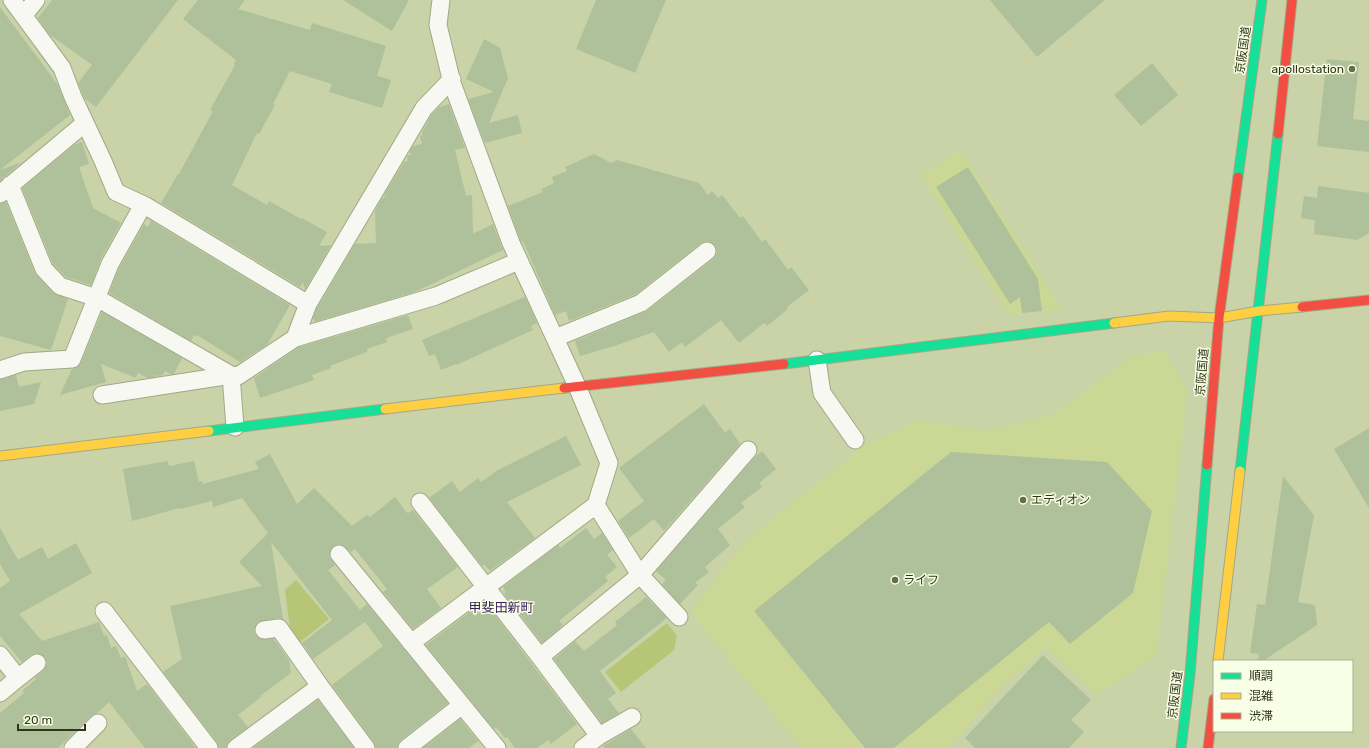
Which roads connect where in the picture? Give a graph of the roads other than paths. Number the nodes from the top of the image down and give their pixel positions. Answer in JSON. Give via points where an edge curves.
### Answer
{"nodes":[{"id":1,"x":12,"y":0,"type":"edge"},
{"id":2,"x":36,"y":0,"type":"edge"},
{"id":3,"x":441,"y":0,"type":"edge"},
{"id":4,"x":1262,"y":0,"type":"edge"},
{"id":5,"x":1292,"y":0,"type":"edge"},
{"id":6,"x":24,"y":15,"type":"junction"},
{"id":7,"x":452,"y":79,"type":"junction"},
{"id":8,"x":84,"y":124,"type":"junction"},
{"id":9,"x":5,"y":189,"type":"edge"},
{"id":10,"x":143,"y":205,"type":"junction"},
{"id":11,"x":707,"y":251,"type":"dead end"},
{"id":12,"x":519,"y":261,"type":"junction"},
{"id":13,"x":97,"y":298,"type":"junction"},
{"id":14,"x":1369,"y":300,"type":"edge"},
{"id":15,"x":308,"y":304,"type":"junction"},
{"id":16,"x":1259,"y":311,"type":"junction"},
{"id":17,"x":1219,"y":318,"type":"junction"},
{"id":18,"x":295,"y":338,"type":"junction"},
{"id":19,"x":555,"y":338,"type":"junction"},
{"id":20,"x":817,"y":360,"type":"junction"},
{"id":21,"x":0,"y":370,"type":"edge"},
{"id":22,"x":231,"y":375,"type":"junction"},
{"id":23,"x":577,"y":386,"type":"junction"},
{"id":24,"x":102,"y":395,"type":"dead end"},
{"id":25,"x":235,"y":427,"type":"junction"},
{"id":26,"x":855,"y":440,"type":"dead end"},
{"id":27,"x":748,"y":450,"type":"dead end"},
{"id":28,"x":0,"y":456,"type":"edge"},
{"id":29,"x":420,"y":502,"type":"dead end"},
{"id":30,"x":596,"y":505,"type":"junction"},
{"id":31,"x":339,"y":554,"type":"dead end"},
{"id":32,"x":640,"y":574,"type":"junction"},
{"id":33,"x":486,"y":587,"type":"junction"},
{"id":34,"x":104,"y":611,"type":"dead end"},
{"id":35,"x":679,"y":617,"type":"dead end"},
{"id":36,"x":264,"y":630,"type":"dead end"},
{"id":37,"x":411,"y":644,"type":"junction"},
{"id":38,"x":0,"y":655,"type":"edge"},
{"id":39,"x":540,"y":657,"type":"junction"},
{"id":40,"x":1218,"y":660,"type":"edge"},
{"id":41,"x":37,"y":663,"type":"dead end"},
{"id":42,"x":18,"y":678,"type":"junction"},
{"id":43,"x":320,"y":686,"type":"junction"},
{"id":44,"x":0,"y":694,"type":"edge"},
{"id":45,"x":462,"y":705,"type":"junction"},
{"id":46,"x":1213,"y":707,"type":"edge"},
{"id":47,"x":632,"y":717,"type":"dead end"},
{"id":48,"x":98,"y":723,"type":"dead end"},
{"id":49,"x":590,"y":744,"type":"edge"},
{"id":50,"x":73,"y":748,"type":"edge"},
{"id":51,"x":209,"y":748,"type":"edge"},
{"id":52,"x":236,"y":748,"type":"edge"},
{"id":53,"x":366,"y":748,"type":"edge"},
{"id":54,"x":406,"y":748,"type":"edge"},
{"id":55,"x":497,"y":748,"type":"edge"},
{"id":56,"x":1181,"y":748,"type":"edge"},
{"id":57,"x":1208,"y":748,"type":"edge"}],
"edges":[{"from":1,"to":6,"type":"street"},
{"from":2,"to":6,"type":"street"},
{"from":3,"to":7,"type":"street","via":[[438,25]]},
{"from":4,"to":17,"type":"main road","name":"京阪国道"},
{"from":5,"to":16,"type":"main road"},
{"from":6,"to":8,"type":"street","via":[[62,68]]},
{"from":7,"to":12,"type":"street","via":[[510,243]]},
{"from":7,"to":15,"type":"street","via":[[424,108]]},
{"from":8,"to":9,"type":"street"},
{"from":8,"to":10,"type":"street","via":[[116,192]]},
{"from":9,"to":13,"type":"street","via":[[44,269],[60,286]]},
{"from":10,"to":13,"type":"street","via":[[110,264]]},
{"from":10,"to":15,"type":"street"},
{"from":11,"to":19,"type":"street","via":[[641,303]]},
{"from":12,"to":18,"type":"street","via":[[436,296]]},
{"from":12,"to":19,"type":"street"},
{"from":13,"to":21,"type":"street","via":[[72,359],[24,362]]},
{"from":13,"to":22,"type":"street"},
{"from":14,"to":16,"type":"main road"},
{"from":15,"to":18,"type":"street"},
{"from":16,"to":17,"type":"main road"},
{"from":16,"to":40,"type":"main road"},
{"from":17,"to":20,"type":"main road","via":[[1169,316]]},
{"from":17,"to":56,"type":"main road","name":"京阪国道","via":[[1190,674]]},
{"from":18,"to":22,"type":"street","via":[[238,376]]},
{"from":19,"to":23,"type":"street"},
{"from":20,"to":23,"type":"main road"},
{"from":20,"to":26,"type":"street","via":[[822,393]]},
{"from":22,"to":24,"type":"street"},
{"from":22,"to":25,"type":"street"},
{"from":23,"to":25,"type":"main road"},
{"from":23,"to":30,"type":"street","via":[[609,463]]},
{"from":25,"to":28,"type":"main road"},
{"from":27,"to":32,"type":"street"},
{"from":29,"to":33,"type":"street"},
{"from":30,"to":32,"type":"street"},
{"from":30,"to":33,"type":"street"},
{"from":31,"to":37,"type":"street"},
{"from":32,"to":35,"type":"street"},
{"from":32,"to":39,"type":"street"},
{"from":33,"to":37,"type":"street"},
{"from":33,"to":39,"type":"street"},
{"from":34,"to":51,"type":"street"},
{"from":36,"to":43,"type":"street","via":[[279,628]]},
{"from":37,"to":45,"type":"street"},
{"from":38,"to":42,"type":"street"},
{"from":39,"to":49,"type":"street"},
{"from":41,"to":42,"type":"street"},
{"from":42,"to":44,"type":"street"},
{"from":43,"to":52,"type":"street"},
{"from":43,"to":53,"type":"street"},
{"from":45,"to":54,"type":"street"},
{"from":45,"to":55,"type":"street"},
{"from":46,"to":57,"type":"main road"},
{"from":47,"to":49,"type":"street"},
{"from":48,"to":50,"type":"street"}]}
